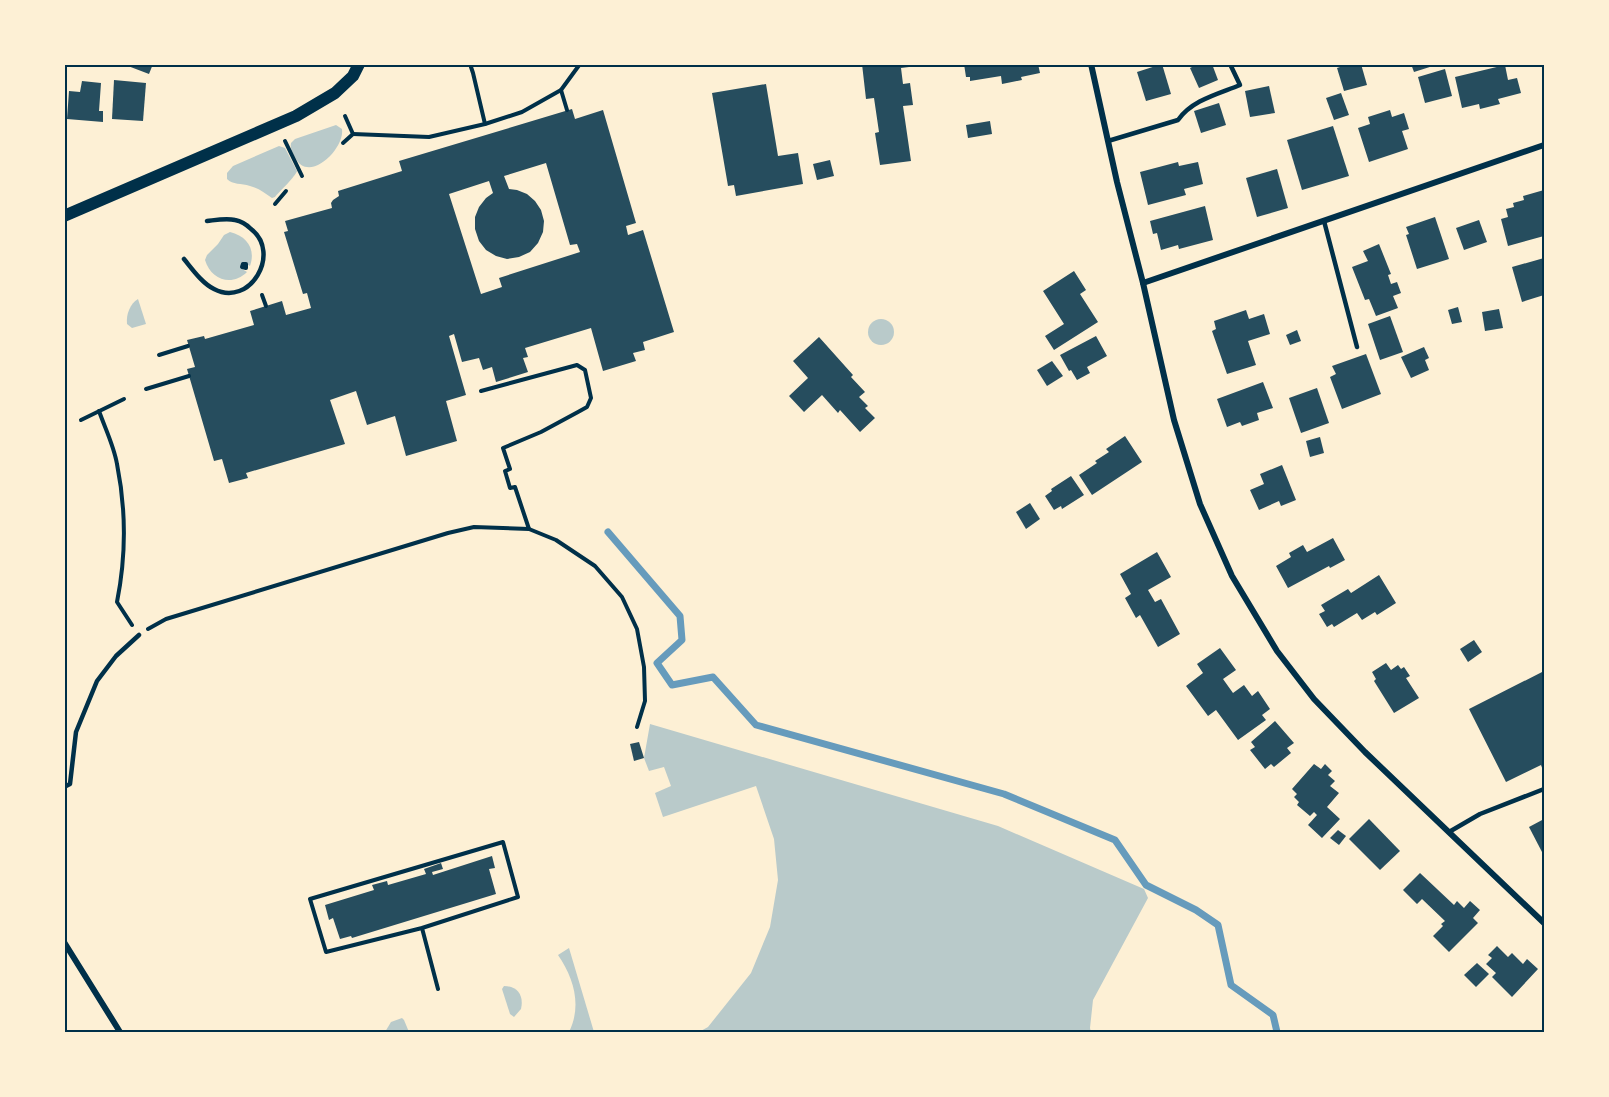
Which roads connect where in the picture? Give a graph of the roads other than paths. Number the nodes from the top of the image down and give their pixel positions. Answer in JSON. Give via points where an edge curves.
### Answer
{"nodes":[{"id":1,"x":359,"y":64,"type":"edge"},
{"id":2,"x":1091,"y":64,"type":"edge"},
{"id":3,"x":1230,"y":64,"type":"edge"},
{"id":4,"x":1108,"y":141,"type":"junction"},
{"id":5,"x":1545,"y":145,"type":"edge"},
{"id":6,"x":64,"y":216,"type":"edge"},
{"id":7,"x":207,"y":221,"type":"dead end"},
{"id":8,"x":1324,"y":221,"type":"junction"},
{"id":9,"x":184,"y":260,"type":"dead end"},
{"id":10,"x":1143,"y":283,"type":"junction"},
{"id":11,"x":1357,"y":347,"type":"dead end"},
{"id":12,"x":139,"y":634,"type":"road end"},
{"id":13,"x":64,"y":787,"type":"edge"},
{"id":14,"x":1545,"y":789,"type":"edge"},
{"id":15,"x":1449,"y":832,"type":"junction"},
{"id":16,"x":1545,"y":923,"type":"edge"},
{"id":17,"x":64,"y":942,"type":"edge"},
{"id":18,"x":120,"y":1032,"type":"edge"}],
"edges":[{"from":1,"to":6,"type":"main road","via":[[353,76],[335,93],[296,116]]},
{"from":2,"to":4,"type":"street"},
{"from":3,"to":4,"type":"lane","via":[[1240,85],[1192,105],[1178,120]]},
{"from":4,"to":10,"type":"street"},
{"from":5,"to":8,"type":"street"},
{"from":7,"to":9,"type":"lane","via":[[237,220],[255,232],[264,257],[259,275],[243,290],[224,293],[207,285]]},
{"from":8,"to":10,"type":"street"},
{"from":8,"to":11,"type":"lane"},
{"from":10,"to":15,"type":"street","via":[[1174,420],[1200,504],[1232,576],[1277,651],[1314,699]]},
{"from":12,"to":13,"type":"lane","via":[[97,681],[76,732],[70,784]]},
{"from":14,"to":15,"type":"lane","via":[[1480,814]]},
{"from":15,"to":16,"type":"street"},
{"from":17,"to":18,"type":"street"}]}
